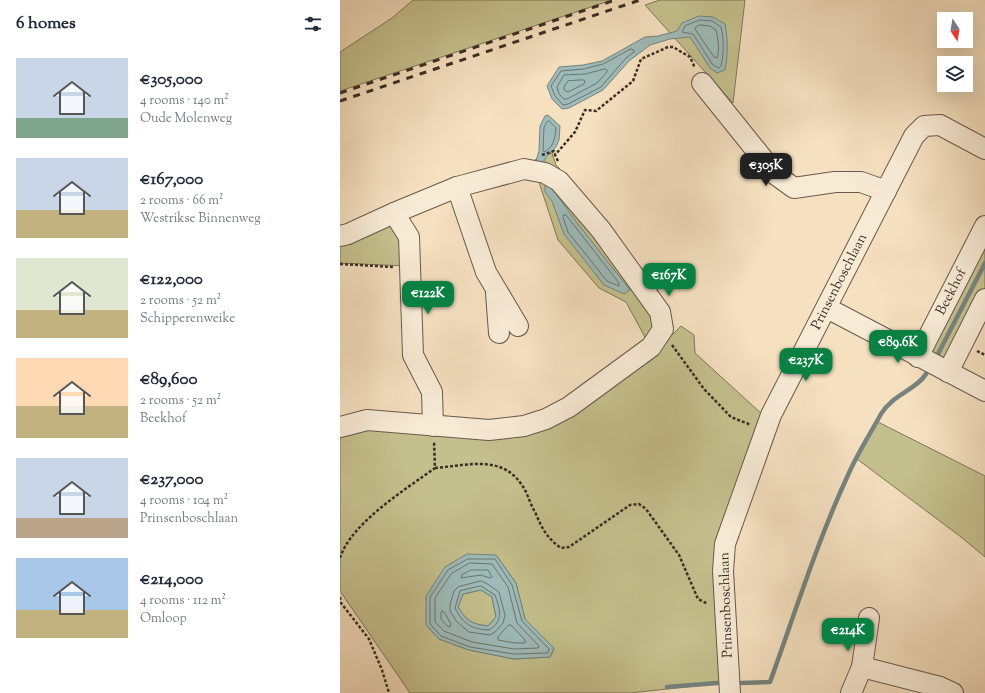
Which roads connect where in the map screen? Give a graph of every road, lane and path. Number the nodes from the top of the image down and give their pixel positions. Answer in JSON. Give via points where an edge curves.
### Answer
{"nodes":[{"id":1,"x":702,"y":83,"type":"joint"},
{"id":2,"x":985,"y":149,"type":"edge"},
{"id":3,"x":559,"y":181,"type":"junction"},
{"id":4,"x":457,"y":187,"type":"junction"},
{"id":5,"x":886,"y":191,"type":"junction"},
{"id":6,"x":394,"y":213,"type":"junction"},
{"id":7,"x":985,"y":226,"type":"edge"},
{"id":8,"x":340,"y":236,"type":"edge"},
{"id":9,"x":340,"y":264,"type":"edge"},
{"id":10,"x":410,"y":268,"type":"junction"},
{"id":11,"x":496,"y":289,"type":"junction"},
{"id":12,"x":985,"y":299,"type":"edge"},
{"id":13,"x":827,"y":308,"type":"junction"},
{"id":14,"x":518,"y":326,"type":"dead end"},
{"id":15,"x":662,"y":330,"type":"junction"},
{"id":16,"x":499,"y":333,"type":"dead end"},
{"id":17,"x":918,"y":357,"type":"junction"},
{"id":18,"x":948,"y":372,"type":"junction"},
{"id":19,"x":985,"y":391,"type":"edge"},
{"id":20,"x":433,"y":426,"type":"junction"},
{"id":21,"x":340,"y":427,"type":"edge"},
{"id":22,"x":764,"y":431,"type":"junction"},
{"id":23,"x":435,"y":468,"type":"junction"},
{"id":24,"x":340,"y":558,"type":"edge"},
{"id":25,"x":340,"y":597,"type":"edge"},
{"id":26,"x":726,"y":614,"type":"junction"},
{"id":27,"x":869,"y":618,"type":"dead end"},
{"id":28,"x":862,"y":667,"type":"junction"},
{"id":29,"x":389,"y":693,"type":"edge"},
{"id":30,"x":730,"y":693,"type":"edge"},
{"id":31,"x":852,"y":693,"type":"edge"},
{"id":32,"x":953,"y":693,"type":"edge"}],
"edges":[{"from":1,"to":3,"type":"path","via":[[690,57],[673,47],[641,59],[633,81],[596,111],[585,110],[575,132],[555,155],[562,170]]},
{"from":1,"to":5,"type":"street","via":[[776,175],[794,188],[835,182],[861,182]]},
{"from":2,"to":5,"type":"street","name":"Prinsenboschlaan","via":[[940,125],[924,126],[914,136]]},
{"from":3,"to":4,"type":"street","via":[[545,173],[524,169]]},
{"from":3,"to":15,"type":"street","via":[[600,230],[660,312]]},
{"from":4,"to":6,"type":"street"},
{"from":4,"to":11,"type":"street","via":[[486,272]]},
{"from":5,"to":13,"type":"street","name":"Prinsenboschlaan"},
{"from":6,"to":8,"type":"street"},
{"from":6,"to":10,"type":"street","via":[[409,237]]},
{"from":7,"to":17,"type":"street","name":"Beekhof"},
{"from":9,"to":10,"type":"path"},
{"from":10,"to":20,"type":"street","via":[[413,356],[432,392]]},
{"from":11,"to":14,"type":"street"},
{"from":11,"to":16,"type":"street"},
{"from":12,"to":18,"type":"street"},
{"from":13,"to":17,"type":"street"},
{"from":13,"to":22,"type":"street","name":"Prinsenboschlaan"},
{"from":15,"to":20,"type":"street","via":[[651,346],[569,408],[546,419],[524,426],[489,430]]},
{"from":15,"to":22,"type":"path","via":[[704,389],[731,417]]},
{"from":17,"to":18,"type":"street"},
{"from":18,"to":19,"type":"street"},
{"from":20,"to":21,"type":"street","via":[[367,420]]},
{"from":20,"to":23,"type":"path"},
{"from":22,"to":26,"type":"street","name":"Prinsenboschlaan","via":[[725,544],[723,571]]},
{"from":23,"to":24,"type":"path","via":[[374,514],[354,534]]},
{"from":23,"to":26,"type":"path","via":[[480,464],[498,466],[511,473],[525,490],[542,530],[561,548],[569,547],[630,505],[639,504],[646,509],[679,555],[698,599]]},
{"from":25,"to":29,"type":"path","via":[[341,603],[369,640]]},
{"from":26,"to":30,"type":"street","name":"Prinsenboschlaan"},
{"from":27,"to":28,"type":"street"},
{"from":28,"to":31,"type":"street"},
{"from":28,"to":32,"type":"street","via":[[940,687]]}]}
